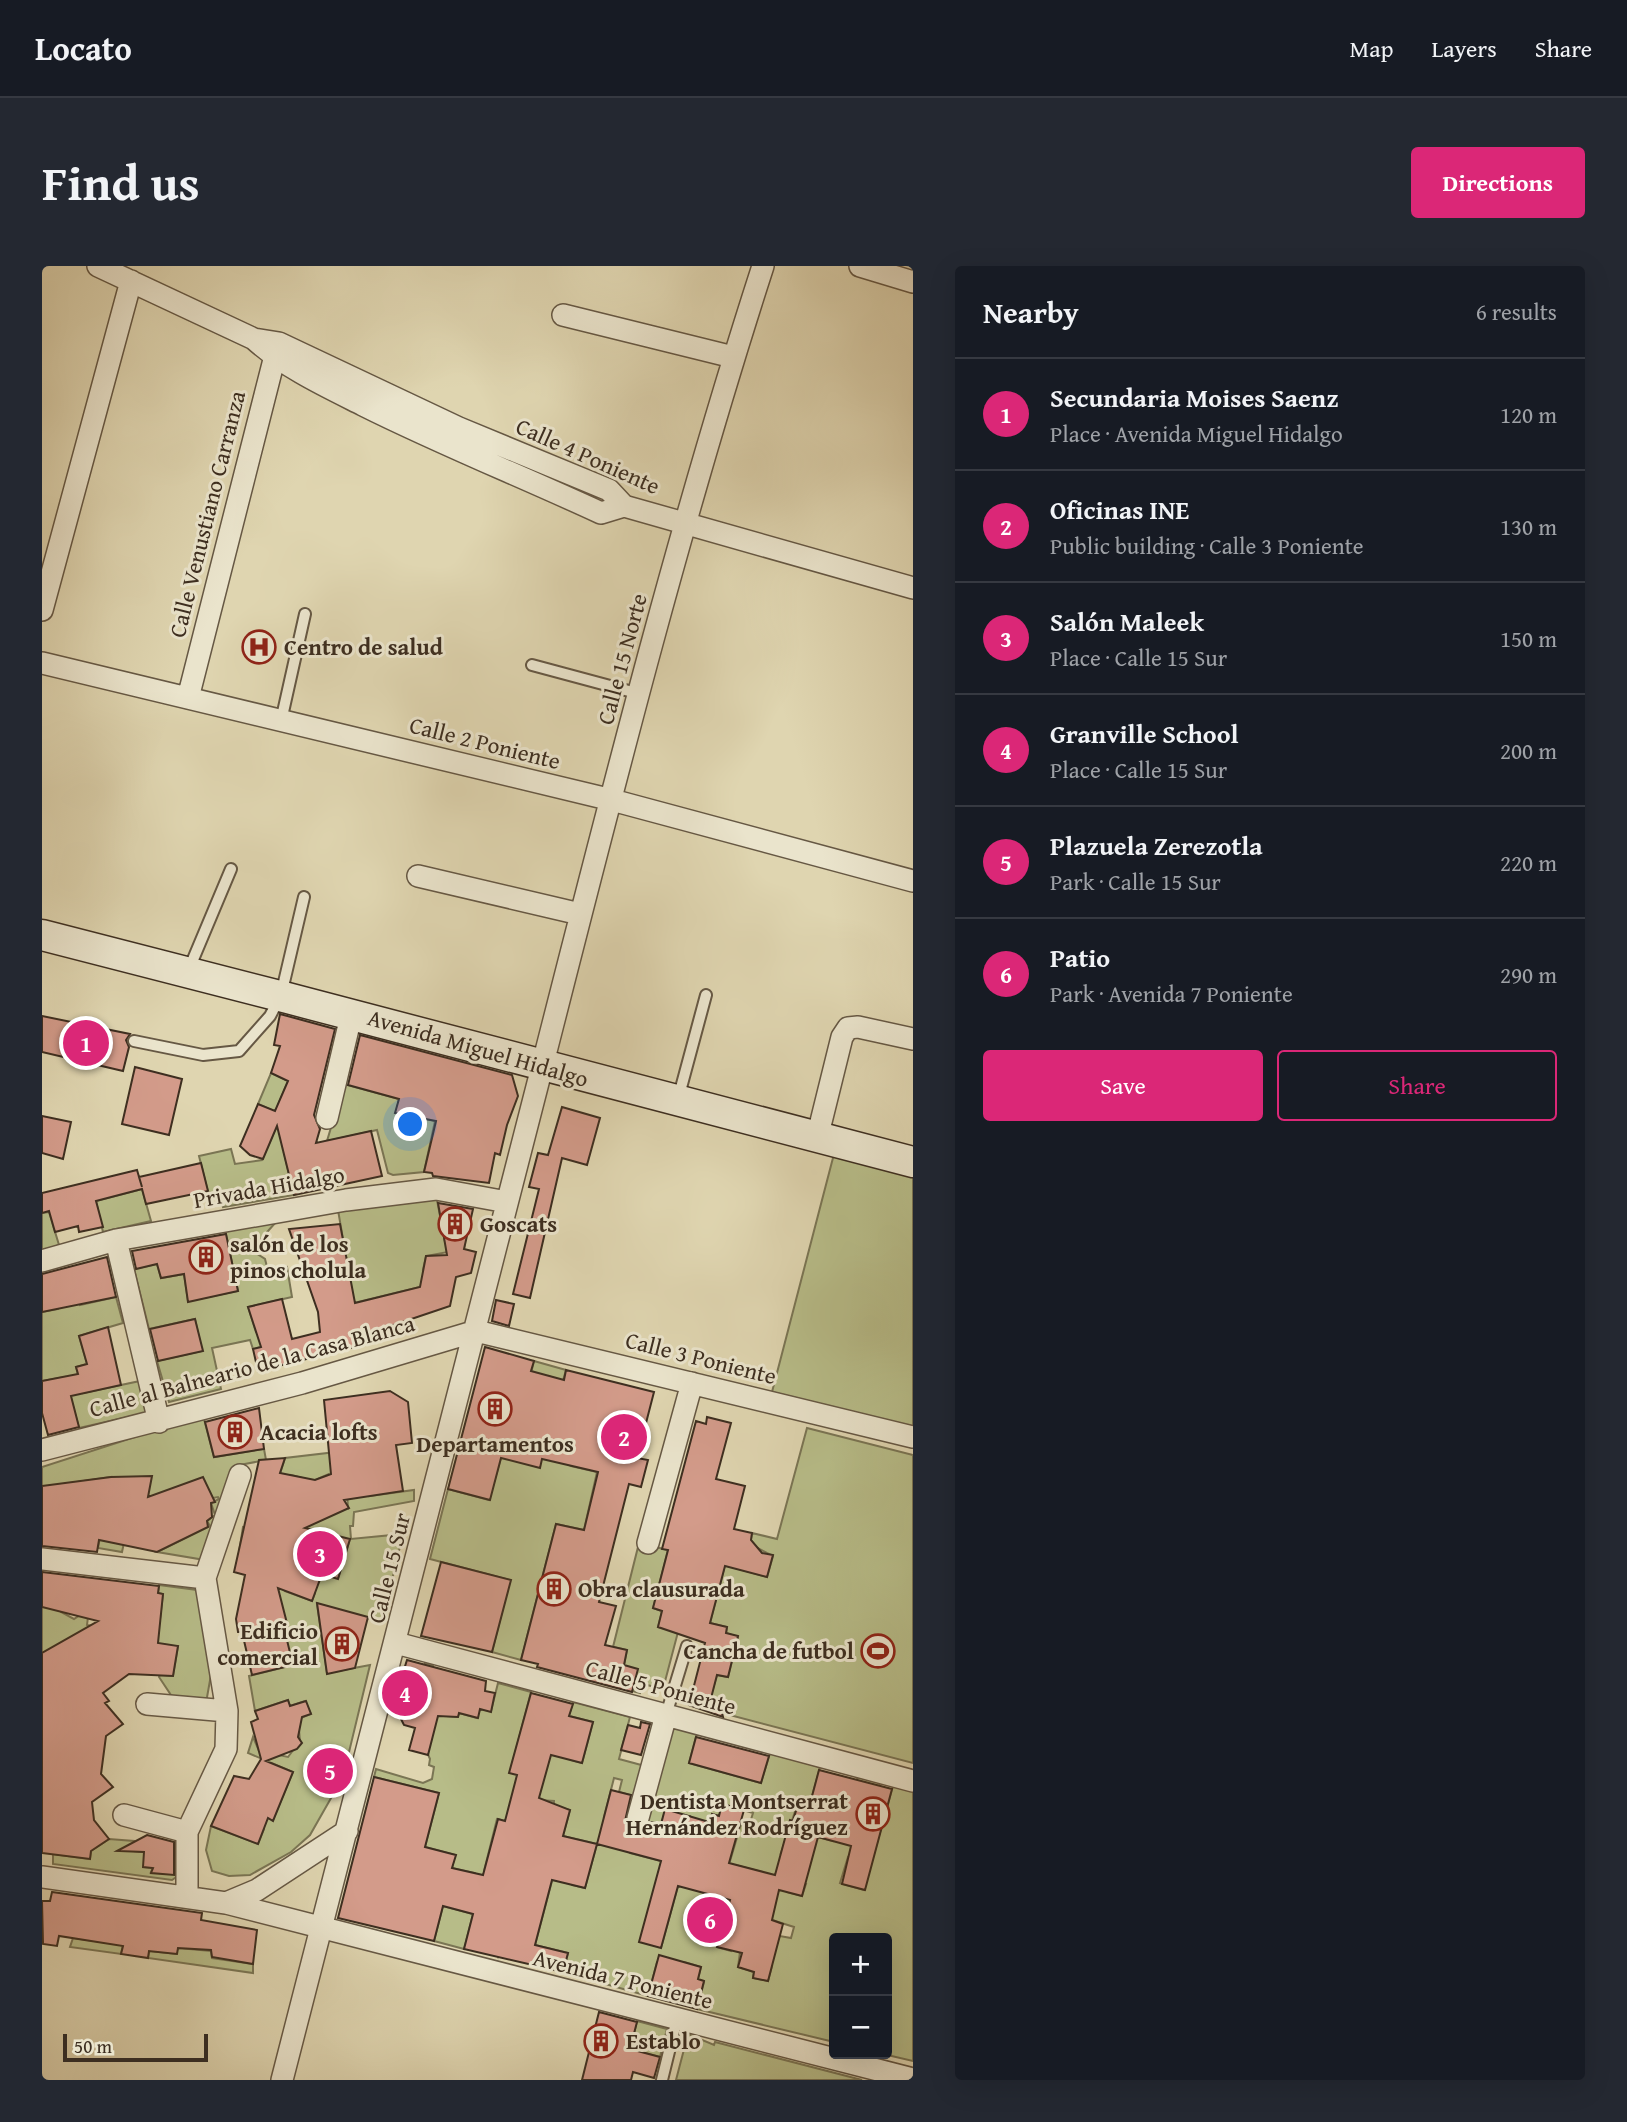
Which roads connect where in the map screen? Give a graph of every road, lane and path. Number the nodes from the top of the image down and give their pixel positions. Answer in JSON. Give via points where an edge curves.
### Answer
{"nodes":[{"id":1,"x":98,"y":266,"type":"edge"},
{"id":2,"x":763,"y":266,"type":"edge"},
{"id":3,"x":860,"y":266,"type":"edge"},
{"id":4,"x":131,"y":281,"type":"junction"},
{"id":5,"x":913,"y":282,"type":"edge"},
{"id":6,"x":563,"y":314,"type":"dead end"},
{"id":7,"x":276,"y":350,"type":"junction"},
{"id":8,"x":733,"y":357,"type":"junction"},
{"id":9,"x":459,"y":428,"type":"junction"},
{"id":10,"x":446,"y":447,"type":"junction"},
{"id":11,"x":624,"y":506,"type":"junction"},
{"id":12,"x":685,"y":525,"type":"junction"},
{"id":13,"x":913,"y":588,"type":"edge"},
{"id":14,"x":42,"y":610,"type":"edge"},
{"id":15,"x":305,"y":614,"type":"dead end"},
{"id":16,"x":42,"y":663,"type":"edge"},
{"id":17,"x":531,"y":665,"type":"dead end"},
{"id":18,"x":640,"y":694,"type":"junction"},
{"id":19,"x":188,"y":698,"type":"junction"},
{"id":20,"x":281,"y":721,"type":"junction"},
{"id":21,"x":612,"y":800,"type":"junction"},
{"id":22,"x":232,"y":869,"type":"dead end"},
{"id":23,"x":418,"y":876,"type":"dead end"},
{"id":24,"x":913,"y":880,"type":"edge"},
{"id":25,"x":304,"y":897,"type":"dead end"},
{"id":26,"x":580,"y":914,"type":"junction"},
{"id":27,"x":42,"y":935,"type":"edge"},
{"id":28,"x":188,"y":971,"type":"junction"},
{"id":29,"x":281,"y":995,"type":"junction"},
{"id":30,"x":706,"y":995,"type":"dead end"},
{"id":31,"x":352,"y":1012,"type":"junction"},
{"id":32,"x":913,"y":1039,"type":"edge"},
{"id":33,"x":134,"y":1041,"type":"dead end"},
{"id":34,"x":542,"y":1067,"type":"junction"},
{"id":35,"x":677,"y":1102,"type":"junction"},
{"id":36,"x":327,"y":1118,"type":"dead end"},
{"id":37,"x":817,"y":1138,"type":"junction"},
{"id":38,"x":913,"y":1162,"type":"edge"},
{"id":39,"x":507,"y":1202,"type":"junction"},
{"id":40,"x":116,"y":1240,"type":"junction"},
{"id":41,"x":42,"y":1261,"type":"edge"},
{"id":42,"x":476,"y":1331,"type":"junction"},
{"id":43,"x":692,"y":1383,"type":"junction"},
{"id":44,"x":159,"y":1422,"type":"junction"},
{"id":45,"x":913,"y":1437,"type":"edge"},
{"id":46,"x":42,"y":1450,"type":"edge"},
{"id":47,"x":240,"y":1475,"type":"dead end"},
{"id":48,"x":648,"y":1543,"type":"dead end"},
{"id":49,"x":42,"y":1559,"type":"edge"},
{"id":50,"x":205,"y":1578,"type":"junction"},
{"id":51,"x":396,"y":1643,"type":"junction"},
{"id":52,"x":687,"y":1646,"type":"dead end"},
{"id":53,"x":147,"y":1704,"type":"dead end"},
{"id":54,"x":227,"y":1711,"type":"junction"},
{"id":55,"x":666,"y":1715,"type":"junction"},
{"id":56,"x":913,"y":1781,"type":"edge"},
{"id":57,"x":124,"y":1815,"type":"dead end"},
{"id":58,"x":638,"y":1818,"type":"dead end"},
{"id":59,"x":347,"y":1831,"type":"junction"},
{"id":60,"x":187,"y":1832,"type":"junction"},
{"id":61,"x":42,"y":1877,"type":"edge"},
{"id":62,"x":187,"y":1896,"type":"junction"},
{"id":63,"x":226,"y":1903,"type":"junction"},
{"id":64,"x":321,"y":1929,"type":"junction"},
{"id":65,"x":677,"y":2019,"type":"junction"},
{"id":66,"x":913,"y":2079,"type":"edge"},
{"id":67,"x":282,"y":2080,"type":"edge"},
{"id":68,"x":662,"y":2080,"type":"edge"}],
"edges":[{"from":1,"to":4,"type":"street","name":"Calle 4 Poniente"},
{"from":2,"to":8,"type":"street","name":"Calle 15 Norte"},
{"from":3,"to":5,"type":"street"},
{"from":4,"to":7,"type":"street","name":"Calle 4 Poniente"},
{"from":4,"to":14,"type":"street"},
{"from":6,"to":8,"type":"street"},
{"from":7,"to":9,"type":"street","name":"Calle 4 Poniente"},
{"from":7,"to":10,"type":"street"},
{"from":7,"to":19,"type":"street","name":"Calle Venustiano Carranza"},
{"from":8,"to":12,"type":"street","name":"Calle 15 Norte"},
{"from":9,"to":10,"type":"street"},
{"from":9,"to":11,"type":"street","name":"Calle 4 Poniente","via":[[609,490]]},
{"from":10,"to":11,"type":"street","via":[[601,513]]},
{"from":11,"to":12,"type":"street","name":"Calle 4 Poniente"},
{"from":12,"to":13,"type":"street","name":"Calle 4 Poniente"},
{"from":12,"to":18,"type":"street","name":"Calle 15 Norte"},
{"from":15,"to":20,"type":"lane"},
{"from":16,"to":19,"type":"street","name":"Calle 2 Poniente"},
{"from":17,"to":18,"type":"lane"},
{"from":18,"to":21,"type":"street","name":"Calle 15 Norte"},
{"from":19,"to":20,"type":"street","name":"Calle 2 Poniente"},
{"from":20,"to":21,"type":"street","name":"Calle 2 Poniente"},
{"from":21,"to":24,"type":"street","name":"Calle 2 Poniente"},
{"from":21,"to":26,"type":"street","name":"Calle 15 Norte"},
{"from":22,"to":28,"type":"lane"},
{"from":23,"to":26,"type":"street"},
{"from":25,"to":29,"type":"lane"},
{"from":26,"to":34,"type":"street","name":"Calle 15 Norte"},
{"from":27,"to":28,"type":"street","name":"Avenida Miguel Hidalgo"},
{"from":28,"to":29,"type":"street","name":"Avenida Miguel Hidalgo"},
{"from":29,"to":31,"type":"street","name":"Avenida Miguel Hidalgo"},
{"from":29,"to":33,"type":"lane","via":[[270,1016],[239,1051],[203,1055]]},
{"from":30,"to":35,"type":"lane"},
{"from":31,"to":34,"type":"street","name":"Avenida Miguel Hidalgo"},
{"from":31,"to":36,"type":"street"},
{"from":32,"to":37,"type":"street","via":[[848,1028]]},
{"from":34,"to":35,"type":"street","name":"Avenida Miguel Hidalgo"},
{"from":34,"to":39,"type":"street","name":"Calle 15 Sur"},
{"from":35,"to":37,"type":"street","name":"Avenida Miguel Hidalgo"},
{"from":37,"to":38,"type":"street","name":"Avenida Miguel Hidalgo"},
{"from":39,"to":40,"type":"street","name":"Privada Hidalgo","via":[[436,1189]]},
{"from":39,"to":42,"type":"street","name":"Calle 15 Sur"},
{"from":40,"to":41,"type":"street","name":"Privada Hidalgo"},
{"from":40,"to":44,"type":"street"},
{"from":42,"to":43,"type":"street","name":"Calle 3 Poniente"},
{"from":42,"to":44,"type":"street","name":"Calle al Balneario de la Casa Blanca"},
{"from":42,"to":51,"type":"street","name":"Calle 15 Sur"},
{"from":43,"to":45,"type":"street","name":"Calle 3 Poniente"},
{"from":43,"to":48,"type":"street"},
{"from":44,"to":46,"type":"street","name":"Calle al Balneario de la Casa Blanca"},
{"from":47,"to":50,"type":"street"},
{"from":49,"to":50,"type":"street"},
{"from":50,"to":54,"type":"street"},
{"from":51,"to":55,"type":"street","name":"Calle 5 Poniente"},
{"from":51,"to":59,"type":"street","name":"Calle 15 Sur"},
{"from":52,"to":55,"type":"lane"},
{"from":53,"to":54,"type":"street"},
{"from":54,"to":60,"type":"street","via":[[226,1749]]},
{"from":55,"to":56,"type":"street","name":"Calle 5 Poniente"},
{"from":55,"to":58,"type":"street"},
{"from":57,"to":60,"type":"street"},
{"from":59,"to":63,"type":"street","via":[[257,1890]]},
{"from":59,"to":64,"type":"street","name":"Calle 15 Sur"},
{"from":60,"to":62,"type":"street"},
{"from":61,"to":62,"type":"street","name":"Avenida 7 Poniente"},
{"from":62,"to":63,"type":"street","name":"Avenida 7 Poniente"},
{"from":63,"to":64,"type":"street","name":"Avenida 7 Poniente"},
{"from":64,"to":65,"type":"street","name":"Avenida 7 Poniente"},
{"from":64,"to":67,"type":"street","name":"Calle 15 Sur"},
{"from":65,"to":66,"type":"street","name":"Avenida 7 Poniente"},
{"from":65,"to":68,"type":"lane"}]}
